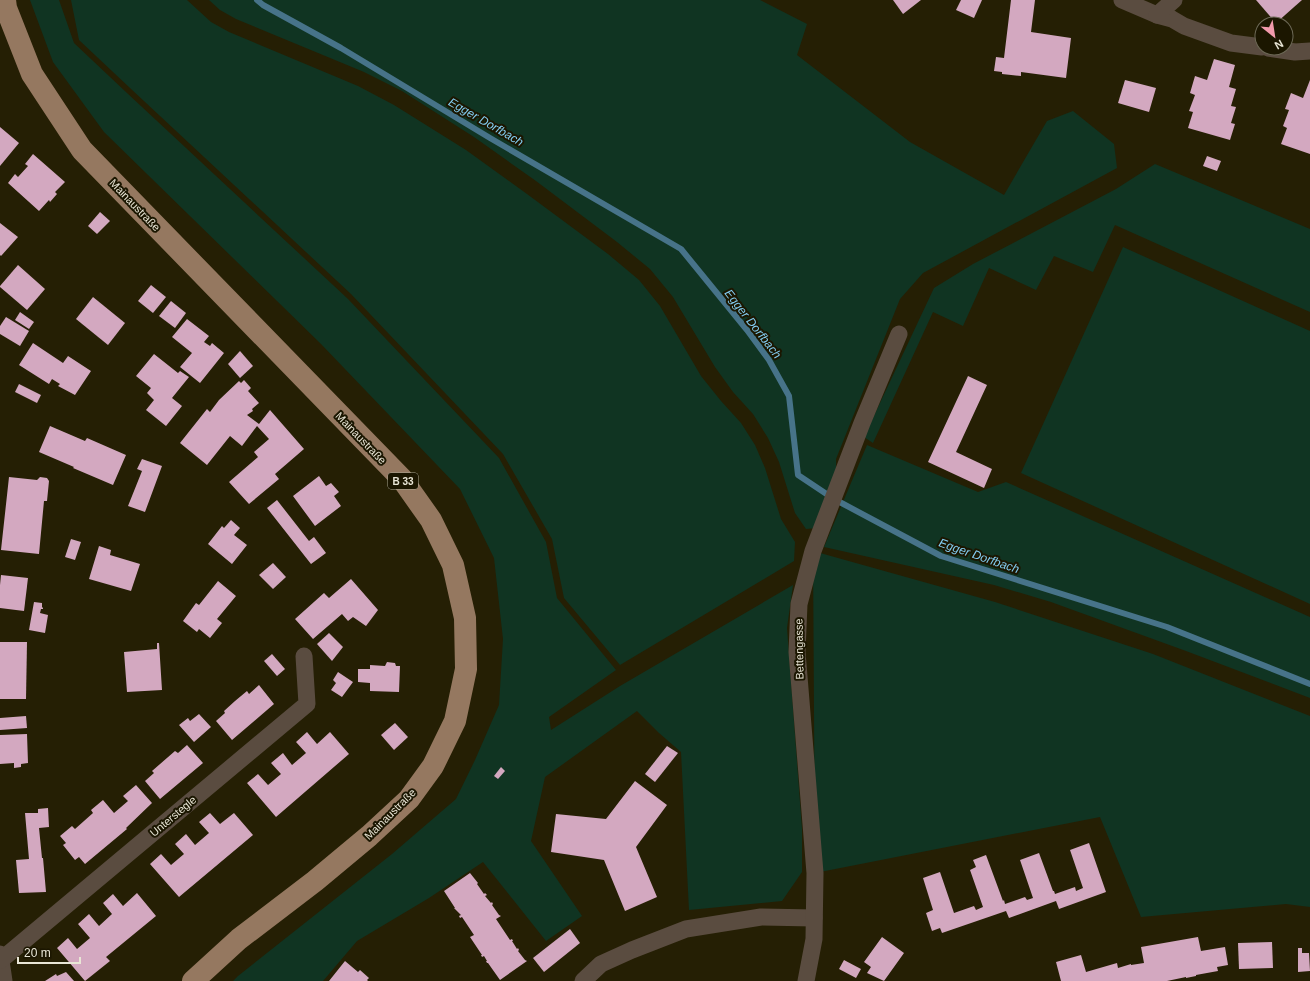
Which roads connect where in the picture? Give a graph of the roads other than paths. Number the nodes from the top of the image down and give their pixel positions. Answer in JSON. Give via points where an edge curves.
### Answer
{"nodes":[{"id":1,"x":4,"y":0,"type":"edge"},
{"id":2,"x":1122,"y":0,"type":"edge"},
{"id":3,"x":1174,"y":0,"type":"edge"},
{"id":4,"x":1158,"y":15,"type":"junction"},
{"id":5,"x":1254,"y":46,"type":"edge"},
{"id":6,"x":1310,"y":51,"type":"edge"},
{"id":7,"x":1294,"y":52,"type":"edge"},
{"id":8,"x":899,"y":334,"type":"dead end"},
{"id":9,"x":304,"y":656,"type":"dead end"},
{"id":10,"x":814,"y":918,"type":"junction"},
{"id":11,"x":0,"y":957,"type":"edge"},
{"id":12,"x":4,"y":981,"type":"edge"},
{"id":13,"x":193,"y":981,"type":"edge"},
{"id":14,"x":583,"y":981,"type":"edge"},
{"id":15,"x":806,"y":981,"type":"edge"}],
"edges":[{"from":1,"to":13,"type":"main road","name":"Mainaustraße","number":"B 33","via":[[32,74],[82,150],[402,479],[431,520],[453,565],[465,618],[466,669],[454,721],[433,766],[409,799],[369,836],[239,939]]},
{"from":2,"to":4,"type":"street"},
{"from":3,"to":4,"type":"street"},
{"from":4,"to":5,"type":"street","via":[[1232,43]]},
{"from":6,"to":7,"type":"street"},
{"from":8,"to":10,"type":"street","name":"Bettengasse","via":[[813,551],[798,604],[797,652],[815,873]]},
{"from":9,"to":11,"type":"street","name":"Unterstegle","via":[[307,704]]},
{"from":10,"to":14,"type":"street","via":[[762,916],[686,929],[601,964]]},
{"from":10,"to":15,"type":"street","name":"Bettengasse","via":[[814,939]]},
{"from":11,"to":12,"type":"street"}]}
